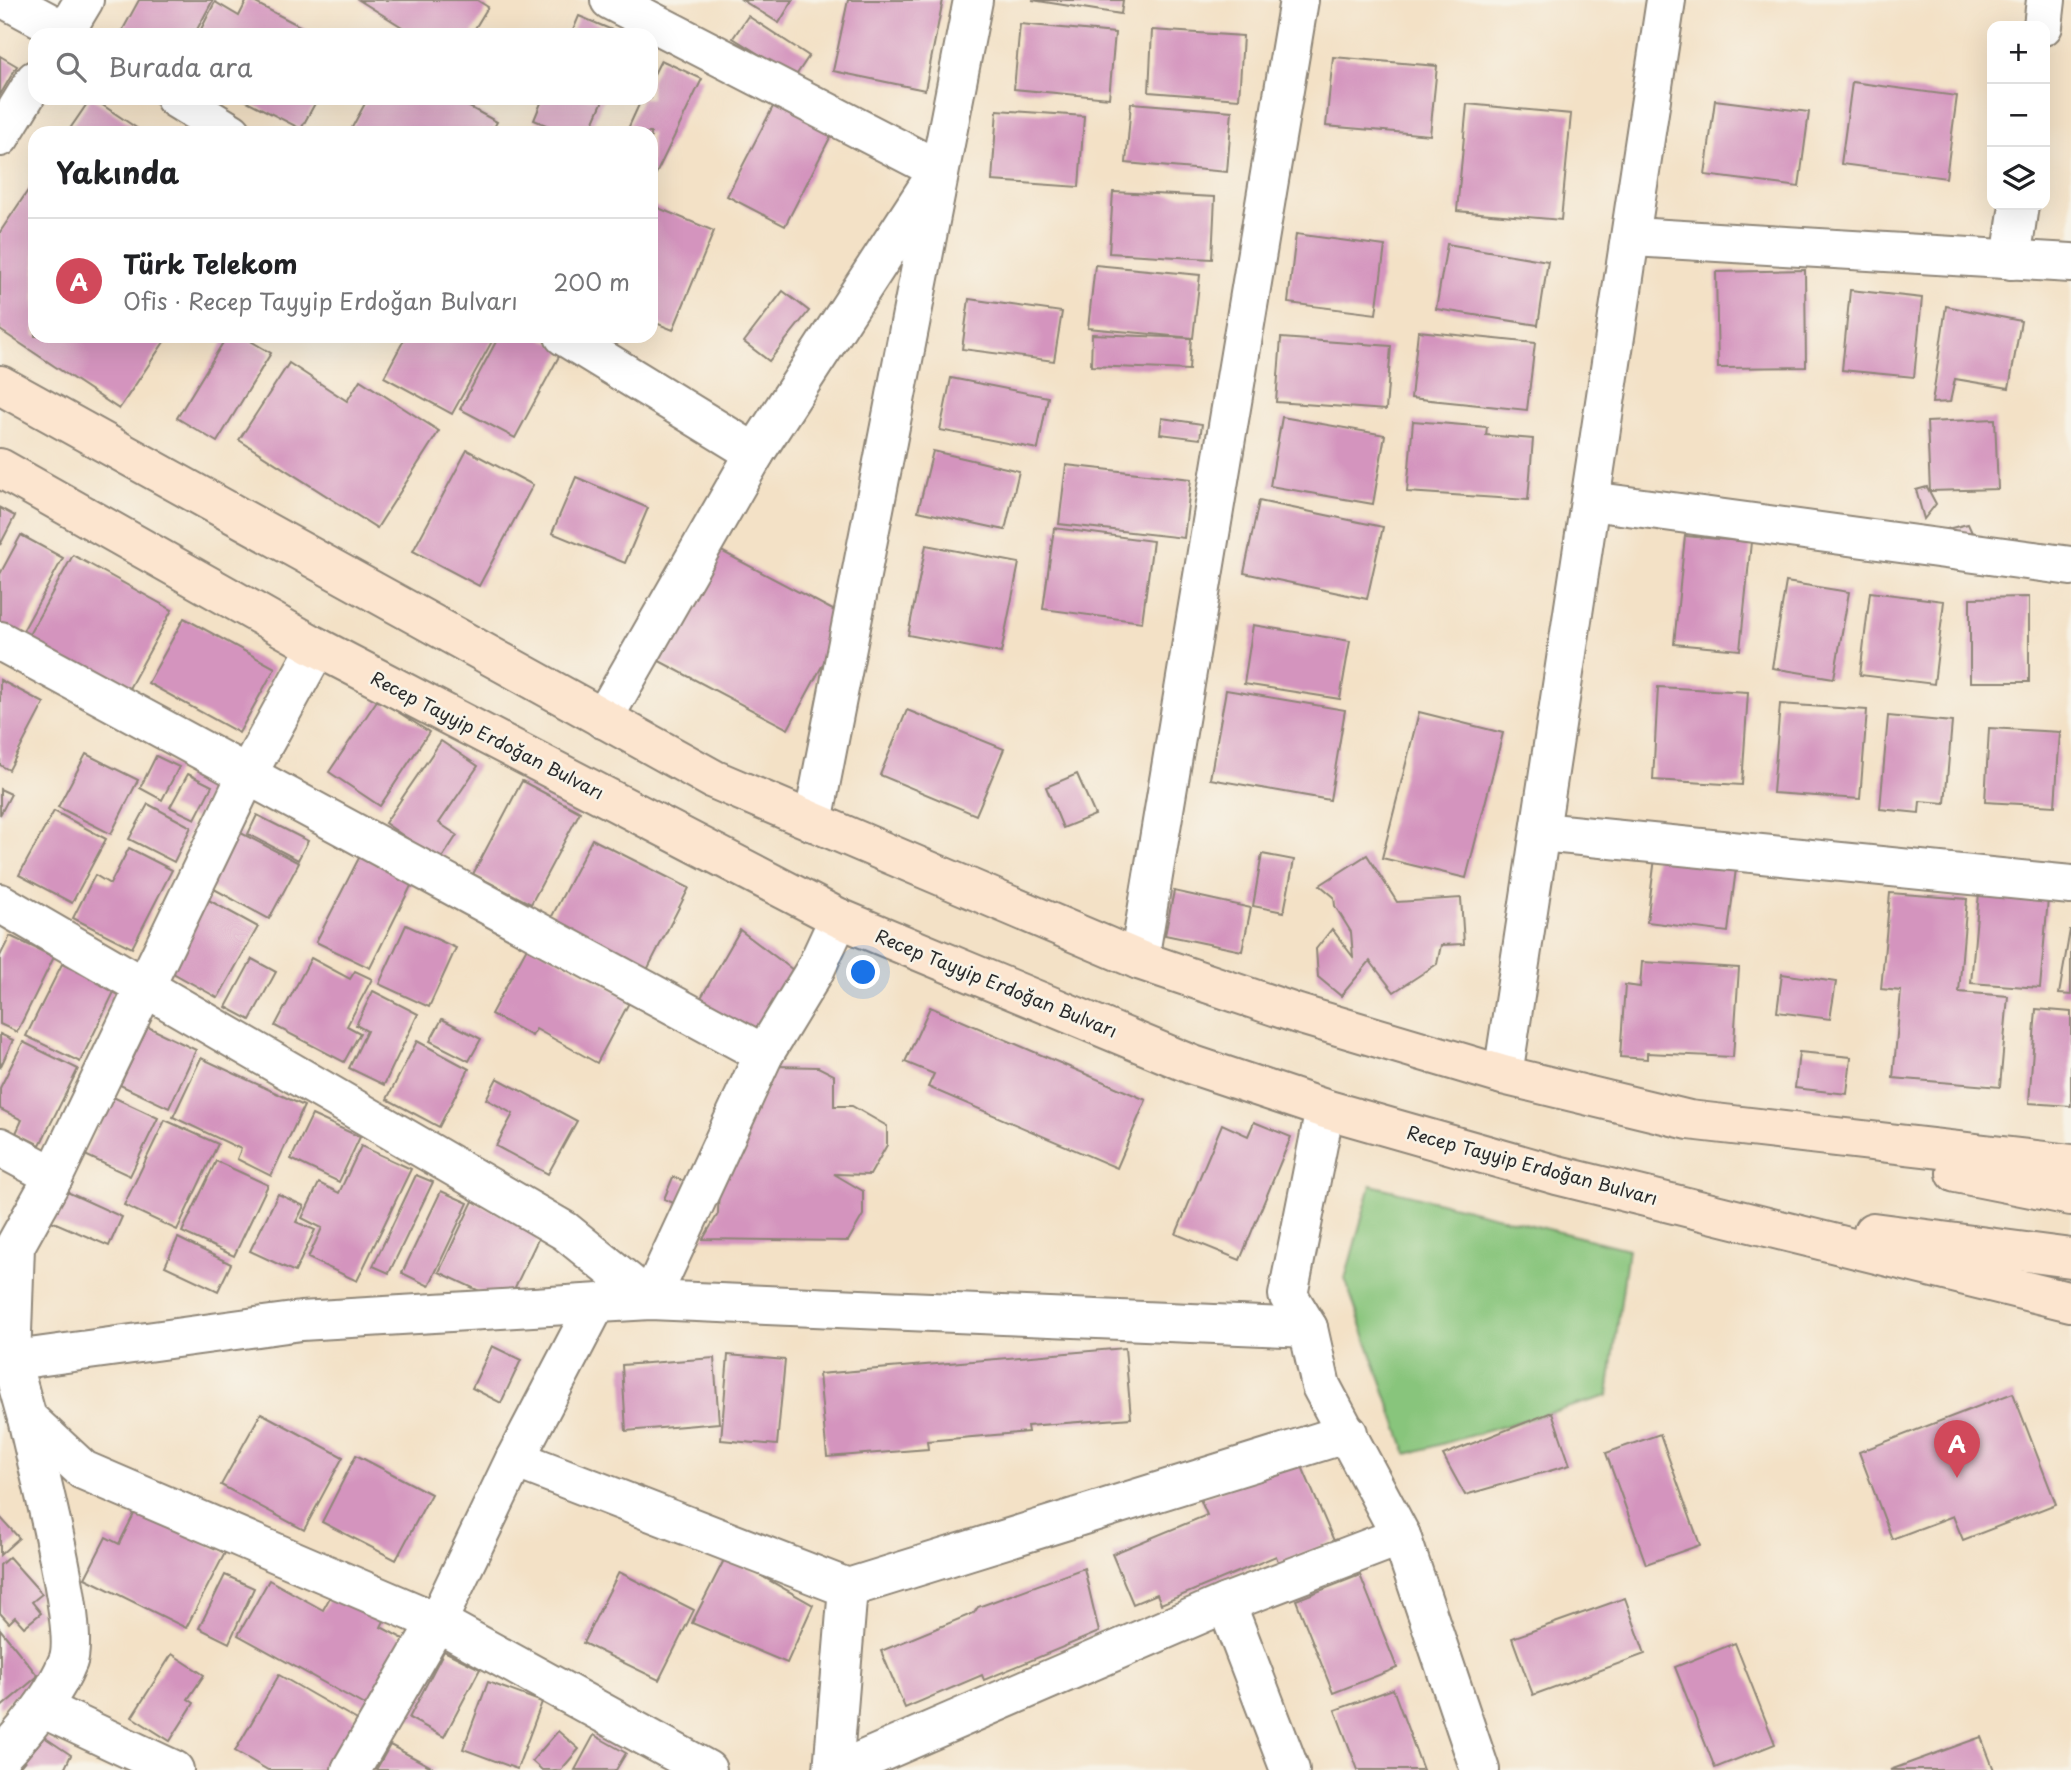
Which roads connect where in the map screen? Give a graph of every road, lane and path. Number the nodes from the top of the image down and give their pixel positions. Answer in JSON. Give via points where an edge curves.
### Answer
{"nodes":[{"id":1,"x":7,"y":0,"type":"edge"},
{"id":2,"x":610,"y":0,"type":"edge"},
{"id":3,"x":973,"y":0,"type":"edge"},
{"id":4,"x":1299,"y":0,"type":"edge"},
{"id":5,"x":1667,"y":0,"type":"edge"},
{"id":6,"x":2046,"y":0,"type":"edge"},
{"id":7,"x":2044,"y":21,"type":"edge"},
{"id":8,"x":71,"y":25,"type":"edge"},
{"id":9,"x":28,"y":91,"type":"edge"},
{"id":10,"x":186,"y":105,"type":"edge"},
{"id":11,"x":221,"y":126,"type":"edge"},
{"id":12,"x":0,"y":137,"type":"edge"},
{"id":13,"x":939,"y":170,"type":"junction"},
{"id":14,"x":2018,"y":210,"type":"edge"},
{"id":15,"x":1633,"y":237,"type":"junction"},
{"id":16,"x":2011,"y":260,"type":"junction"},
{"id":17,"x":2071,"y":263,"type":"edge"},
{"id":18,"x":575,"y":343,"type":"edge"},
{"id":19,"x":0,"y":385,"type":"edge"},
{"id":20,"x":755,"y":453,"type":"junction"},
{"id":21,"x":0,"y":468,"type":"edge"},
{"id":22,"x":1591,"y":501,"type":"junction"},
{"id":23,"x":2071,"y":566,"type":"edge"},
{"id":24,"x":0,"y":641,"type":"edge"},
{"id":25,"x":317,"y":647,"type":"junction"},
{"id":26,"x":603,"y":719,"type":"junction"},
{"id":27,"x":248,"y":774,"type":"junction"},
{"id":28,"x":813,"y":822,"type":"junction"},
{"id":29,"x":1541,"y":832,"type":"junction"},
{"id":30,"x":2071,"y":885,"type":"edge"},
{"id":31,"x":0,"y":903,"type":"edge"},
{"id":32,"x":838,"y":918,"type":"junction"},
{"id":33,"x":1139,"y":960,"type":"junction"},
{"id":34,"x":145,"y":987,"type":"junction"},
{"id":35,"x":764,"y":1054,"type":"junction"},
{"id":36,"x":1503,"y":1075,"type":"junction"},
{"id":37,"x":1325,"y":1109,"type":"junction"},
{"id":38,"x":1689,"y":1120,"type":"junction"},
{"id":39,"x":0,"y":1147,"type":"edge"},
{"id":40,"x":2071,"y":1164,"type":"edge"},
{"id":41,"x":1557,"y":1175,"type":"junction"},
{"id":42,"x":54,"y":1176,"type":"junction"},
{"id":43,"x":2071,"y":1196,"type":"edge"},
{"id":44,"x":2071,"y":1258,"type":"edge"},
{"id":45,"x":650,"y":1300,"type":"junction"},
{"id":46,"x":2071,"y":1302,"type":"edge"},
{"id":47,"x":596,"y":1304,"type":"junction"},
{"id":48,"x":1308,"y":1328,"type":"junction"},
{"id":49,"x":4,"y":1365,"type":"edge"},
{"id":50,"x":27,"y":1418,"type":"junction"},
{"id":51,"x":1348,"y":1433,"type":"junction"},
{"id":52,"x":515,"y":1459,"type":"junction"},
{"id":53,"x":1401,"y":1536,"type":"junction"},
{"id":54,"x":848,"y":1588,"type":"junction"},
{"id":55,"x":1226,"y":1603,"type":"junction"},
{"id":56,"x":437,"y":1622,"type":"junction"},
{"id":57,"x":42,"y":1708,"type":"junction"},
{"id":58,"x":0,"y":1757,"type":"edge"},
{"id":59,"x":174,"y":1770,"type":"edge"},
{"id":60,"x":351,"y":1770,"type":"edge"},
{"id":61,"x":707,"y":1770,"type":"edge"},
{"id":62,"x":833,"y":1770,"type":"edge"},
{"id":63,"x":840,"y":1770,"type":"edge"},
{"id":64,"x":1290,"y":1770,"type":"edge"},
{"id":65,"x":1480,"y":1770,"type":"edge"}],
"edges":[{"from":1,"to":8,"type":"street"},
{"from":2,"to":13,"type":"street"},
{"from":3,"to":13,"type":"street"},
{"from":4,"to":33,"type":"street"},
{"from":5,"to":15,"type":"street"},
{"from":6,"to":7,"type":"street"},
{"from":9,"to":12,"type":"street"},
{"from":10,"to":11,"type":"street"},
{"from":13,"to":20,"type":"street"},
{"from":13,"to":28,"type":"street"},
{"from":14,"to":16,"type":"street"},
{"from":15,"to":16,"type":"street"},
{"from":15,"to":22,"type":"street"},
{"from":16,"to":17,"type":"street"},
{"from":18,"to":20,"type":"street"},
{"from":19,"to":26,"type":"main road"},
{"from":20,"to":26,"type":"street"},
{"from":21,"to":25,"type":"main road","name":"Recep Tayyip Erdoğan Bulvarı"},
{"from":22,"to":23,"type":"street"},
{"from":22,"to":29,"type":"street"},
{"from":24,"to":27,"type":"street"},
{"from":25,"to":27,"type":"street"},
{"from":25,"to":32,"type":"main road","name":"Recep Tayyip Erdoğan Bulvarı"},
{"from":26,"to":28,"type":"main road","via":[[713,779]]},
{"from":27,"to":34,"type":"street"},
{"from":27,"to":35,"type":"street"},
{"from":28,"to":33,"type":"main road"},
{"from":29,"to":30,"type":"street"},
{"from":29,"to":36,"type":"street"},
{"from":31,"to":34,"type":"street"},
{"from":32,"to":35,"type":"street","via":[[815,970]]},
{"from":32,"to":37,"type":"main road","name":"Recep Tayyip Erdoğan Bulvarı","via":[[1193,1065]]},
{"from":33,"to":36,"type":"main road","via":[[1298,1014]]},
{"from":34,"to":42,"type":"street"},
{"from":34,"to":45,"type":"street","via":[[565,1231]]},
{"from":35,"to":45,"type":"street"},
{"from":36,"to":38,"type":"main road"},
{"from":37,"to":41,"type":"main road","name":"Recep Tayyip Erdoğan Bulvarı"},
{"from":37,"to":48,"type":"street","via":[[1288,1295]]},
{"from":38,"to":40,"type":"main road"},
{"from":38,"to":43,"type":"main road"},
{"from":39,"to":42,"type":"street"},
{"from":41,"to":44,"type":"main road","via":[[1840,1227]]},
{"from":41,"to":46,"type":"main road","name":"Recep Tayyip Erdoğan Bulvarı"},
{"from":42,"to":49,"type":"street","via":[[15,1246]]},
{"from":45,"to":47,"type":"street"},
{"from":45,"to":48,"type":"street"},
{"from":47,"to":49,"type":"street","via":[[301,1321]]},
{"from":47,"to":52,"type":"street"},
{"from":48,"to":51,"type":"street","via":[[1321,1387]]},
{"from":49,"to":50,"type":"street"},
{"from":50,"to":56,"type":"street","via":[[83,1470]]},
{"from":50,"to":57,"type":"street","via":[[67,1597],[69,1659]]},
{"from":51,"to":53,"type":"street"},
{"from":51,"to":54,"type":"street"},
{"from":52,"to":54,"type":"street"},
{"from":52,"to":56,"type":"street"},
{"from":53,"to":55,"type":"street"},
{"from":53,"to":65,"type":"street"},
{"from":54,"to":62,"type":"street"},
{"from":55,"to":63,"type":"street"},
{"from":55,"to":64,"type":"street"},
{"from":56,"to":60,"type":"street"},
{"from":56,"to":61,"type":"street"},
{"from":57,"to":58,"type":"street"},
{"from":57,"to":59,"type":"street"}]}
